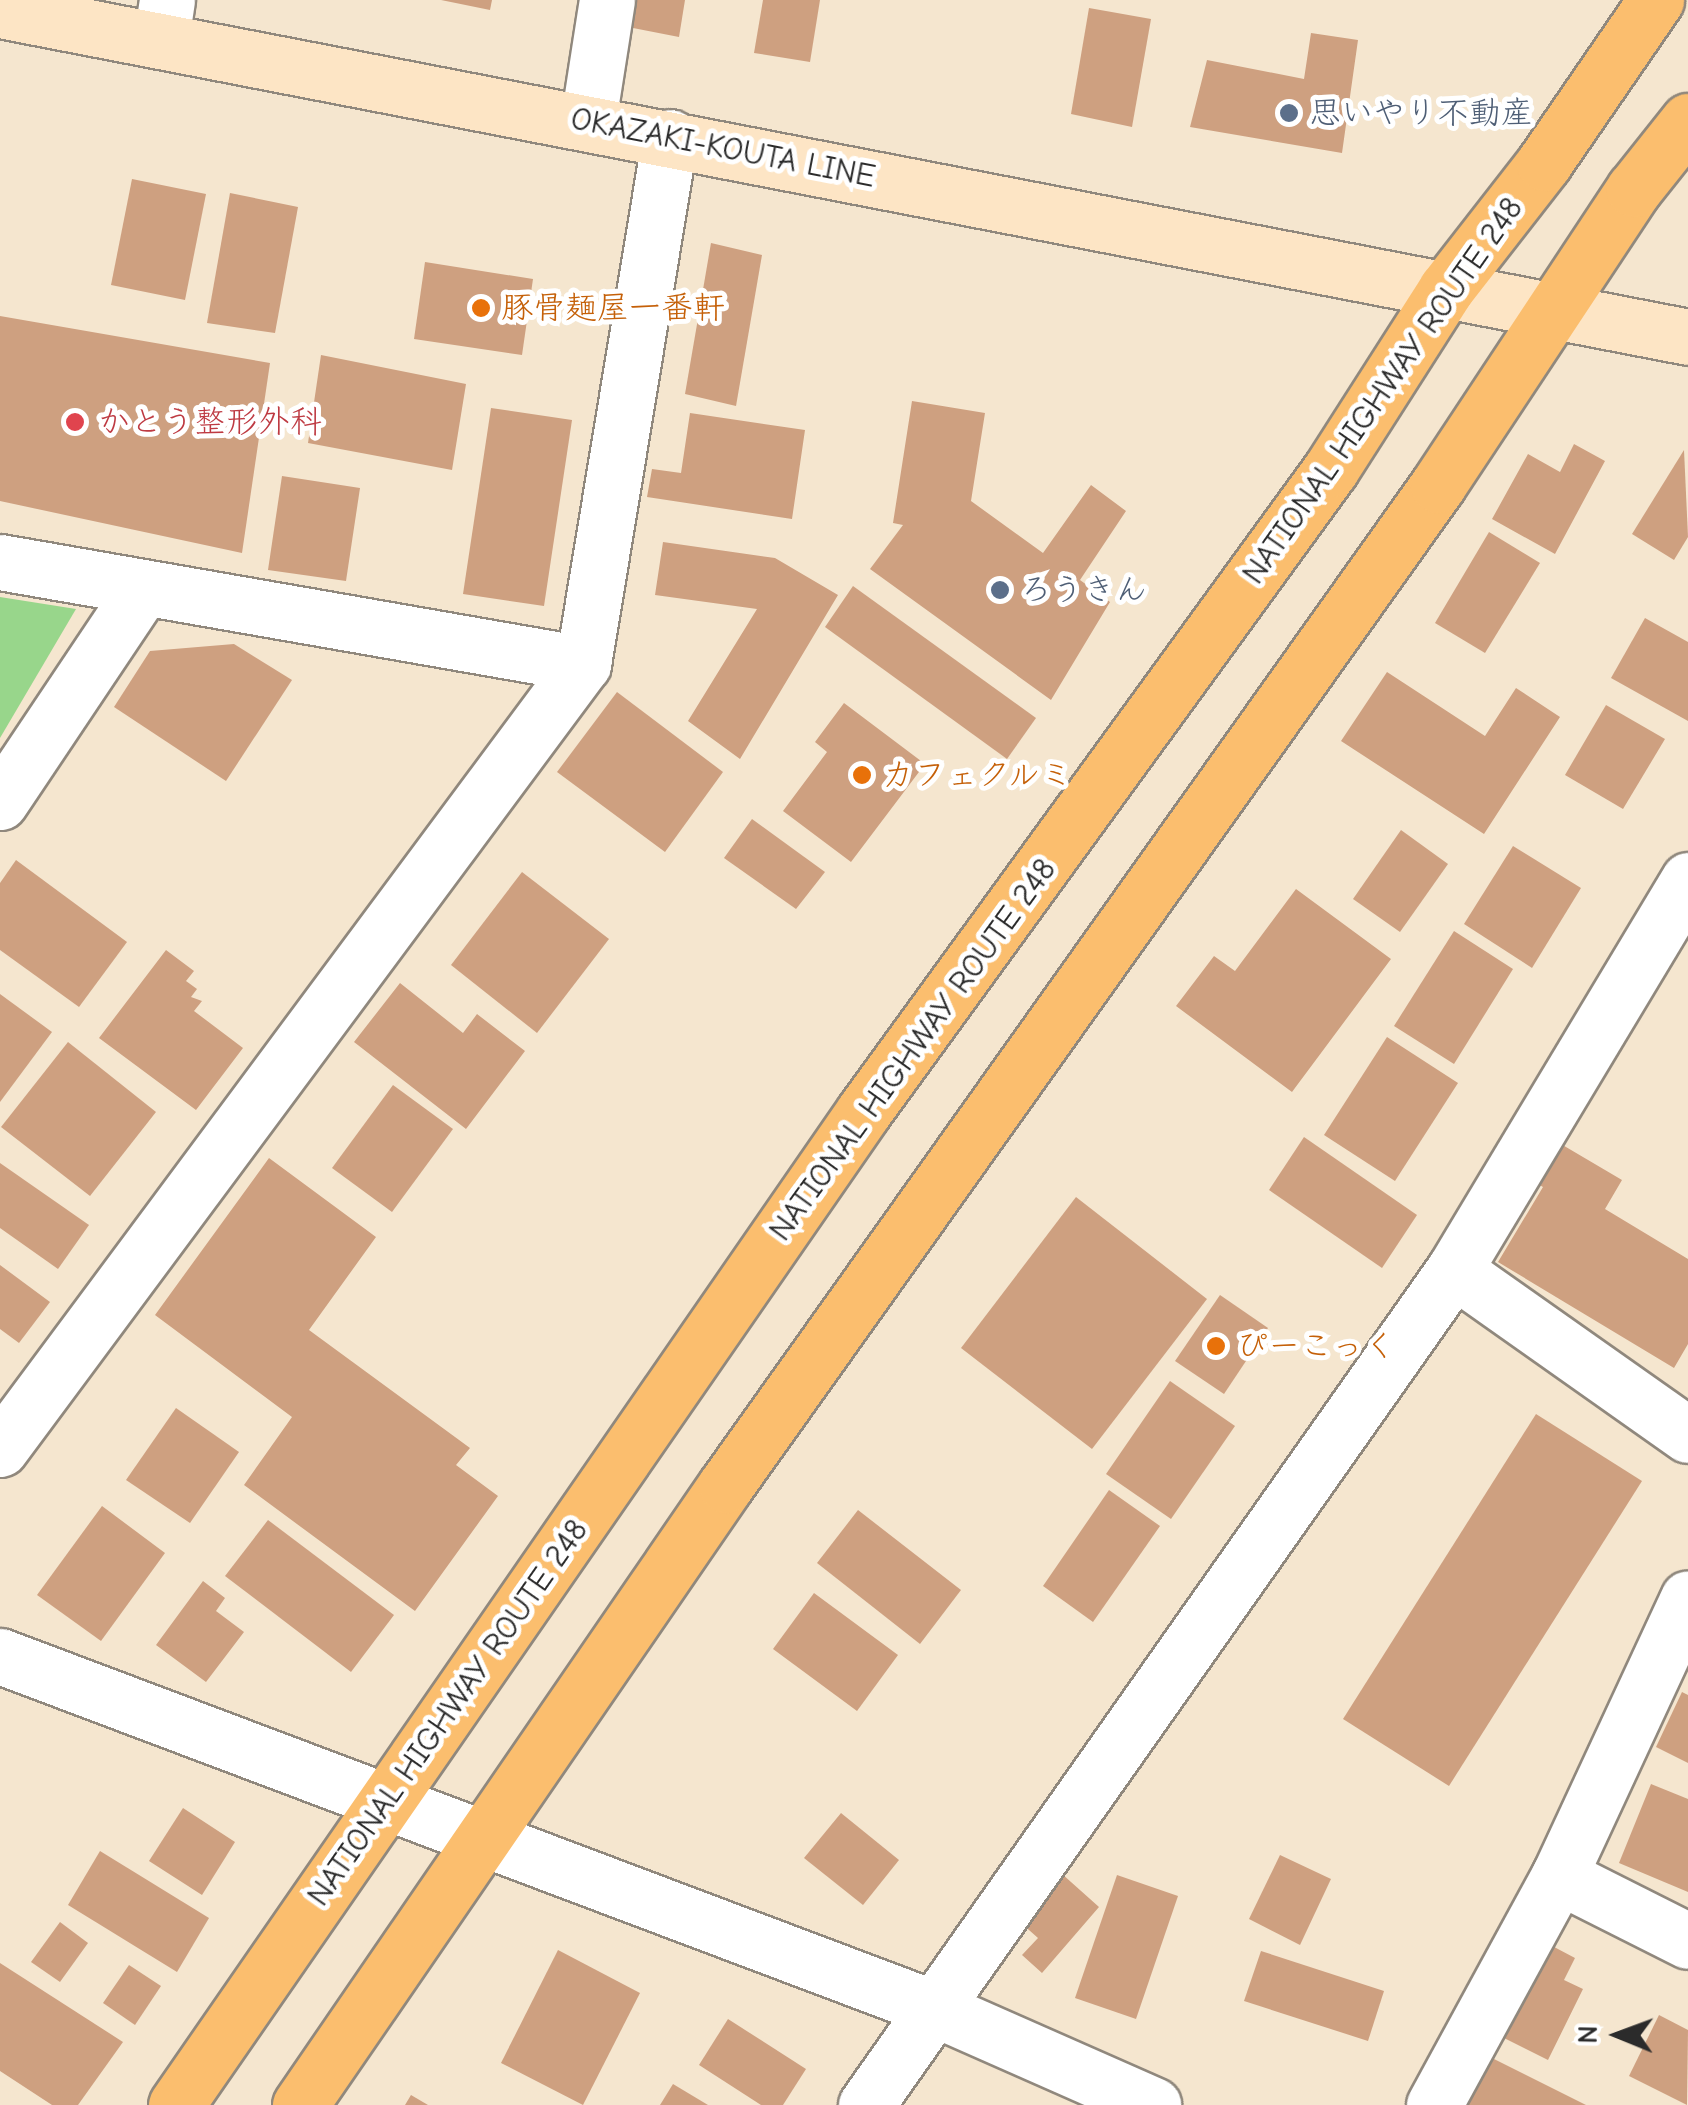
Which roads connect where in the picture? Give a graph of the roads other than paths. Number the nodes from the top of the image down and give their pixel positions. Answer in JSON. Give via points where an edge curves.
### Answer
{"nodes":[{"id":1,"x":607,"y":0,"type":"edge"},
{"id":2,"x":1656,"y":0,"type":"edge"},
{"id":3,"x":0,"y":10,"type":"edge"},
{"id":4,"x":164,"y":20,"type":"edge"},
{"id":5,"x":588,"y":121,"type":"junction"},
{"id":6,"x":1688,"y":121,"type":"edge"},
{"id":7,"x":670,"y":137,"type":"junction"},
{"id":8,"x":1446,"y":288,"type":"junction"},
{"id":9,"x":1554,"y":308,"type":"junction"},
{"id":10,"x":1688,"y":337,"type":"edge"},
{"id":11,"x":0,"y":562,"type":"edge"},
{"id":12,"x":143,"y":588,"type":"junction"},
{"id":13,"x":583,"y":664,"type":"junction"},
{"id":14,"x":0,"y":802,"type":"edge"},
{"id":15,"x":1688,"y":880,"type":"edge"},
{"id":16,"x":1454,"y":1270,"type":"junction"},
{"id":17,"x":1688,"y":1436,"type":"edge"},
{"id":18,"x":0,"y":1450,"type":"edge"},
{"id":19,"x":1688,"y":1598,"type":"edge"},
{"id":20,"x":0,"y":1656,"type":"edge"},
{"id":21,"x":388,"y":1800,"type":"junction"},
{"id":22,"x":486,"y":1840,"type":"junction"},
{"id":23,"x":1559,"y":1876,"type":"junction"},
{"id":24,"x":1688,"y":1941,"type":"edge"},
{"id":25,"x":931,"y":2008,"type":"junction"},
{"id":26,"x":176,"y":2105,"type":"edge"},
{"id":27,"x":300,"y":2105,"type":"edge"},
{"id":28,"x":866,"y":2105,"type":"edge"},
{"id":29,"x":1152,"y":2105,"type":"edge"},
{"id":30,"x":1434,"y":2105,"type":"edge"}],
"edges":[{"from":1,"to":5,"type":"street"},
{"from":2,"to":8,"type":"highway","name":"NATIONAL HIGHWAY ROUTE 248","via":[[1544,163]]},
{"from":3,"to":4,"type":"main road","name":"OKAZAKI-KOUTA LINE"},
{"from":4,"to":5,"type":"main road","name":"OKAZAKI-KOUTA LINE"},
{"from":5,"to":7,"type":"main road","name":"OKAZAKI-KOUTA LINE"},
{"from":6,"to":9,"type":"highway"},
{"from":7,"to":8,"type":"main road","name":"OKAZAKI-KOUTA LINE"},
{"from":7,"to":13,"type":"street"},
{"from":8,"to":9,"type":"main road","name":"OKAZAKI-KOUTA LINE"},
{"from":8,"to":21,"type":"highway","name":"NATIONAL HIGHWAY ROUTE 248","via":[[1331,469],[864,1112]]},
{"from":9,"to":10,"type":"main road","name":"OKAZAKI-KOUTA LINE"},
{"from":9,"to":22,"type":"highway","via":[[1438,485],[726,1485]]},
{"from":11,"to":12,"type":"street"},
{"from":12,"to":13,"type":"street"},
{"from":12,"to":14,"type":"street"},
{"from":13,"to":18,"type":"street"},
{"from":15,"to":16,"type":"street"},
{"from":16,"to":17,"type":"street"},
{"from":16,"to":25,"type":"street"},
{"from":19,"to":23,"type":"street"},
{"from":20,"to":21,"type":"street"},
{"from":21,"to":22,"type":"street"},
{"from":21,"to":26,"type":"highway","name":"NATIONAL HIGHWAY ROUTE 248"},
{"from":22,"to":25,"type":"street"},
{"from":22,"to":27,"type":"highway"},
{"from":23,"to":24,"type":"street"},
{"from":23,"to":30,"type":"street"},
{"from":25,"to":28,"type":"street"},
{"from":25,"to":29,"type":"street"}]}
